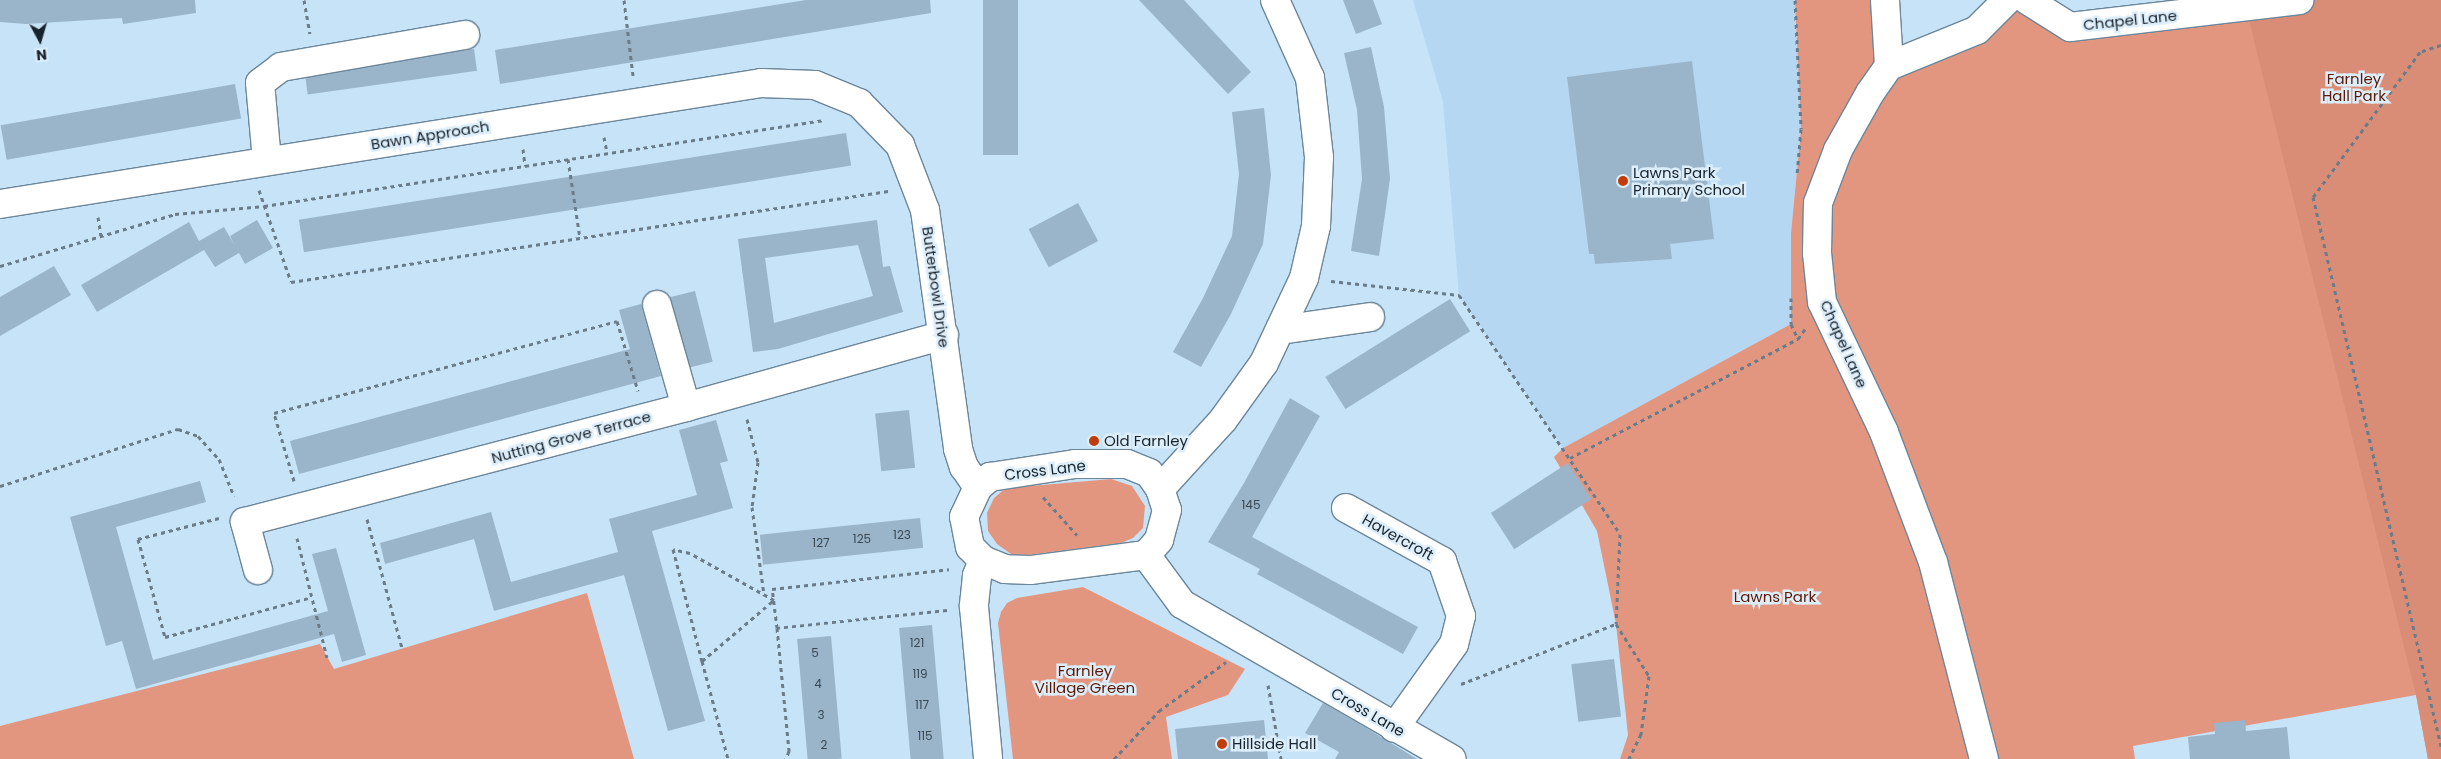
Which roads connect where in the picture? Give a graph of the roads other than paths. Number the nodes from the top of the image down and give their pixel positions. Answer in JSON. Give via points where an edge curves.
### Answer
{"nodes":[{"id":1,"x":1274,"y":0,"type":"edge"},
{"id":2,"x":1885,"y":0,"type":"edge"},
{"id":3,"x":2008,"y":0,"type":"edge"},
{"id":4,"x":2027,"y":0,"type":"edge"},
{"id":5,"x":2299,"y":0,"type":"edge"},
{"id":6,"x":465,"y":34,"type":"dead end"},
{"id":7,"x":1890,"y":66,"type":"junction"},
{"id":8,"x":864,"y":108,"type":"joint"},
{"id":9,"x":258,"y":162,"type":"junction"},
{"id":10,"x":0,"y":204,"type":"edge"},
{"id":11,"x":657,"y":304,"type":"dead end"},
{"id":12,"x":1370,"y":317,"type":"dead end"},
{"id":13,"x":1280,"y":330,"type":"junction"},
{"id":14,"x":944,"y":334,"type":"junction"},
{"id":15,"x":686,"y":407,"type":"junction"},
{"id":16,"x":978,"y":487,"type":"junction"},
{"id":17,"x":1160,"y":489,"type":"junction"},
{"id":18,"x":1346,"y":508,"type":"dead end"},
{"id":19,"x":1146,"y":555,"type":"junction"},
{"id":20,"x":982,"y":563,"type":"junction"},
{"id":21,"x":258,"y":570,"type":"dead end"},
{"id":22,"x":1394,"y":728,"type":"junction"},
{"id":23,"x":988,"y":759,"type":"edge"},
{"id":24,"x":1452,"y":759,"type":"edge"},
{"id":25,"x":1984,"y":759,"type":"edge"}],
"edges":[{"from":1,"to":13,"type":"street","via":[[1310,78],[1319,157],[1316,226],[1304,278]]},
{"from":2,"to":7,"type":"street"},
{"from":3,"to":7,"type":"street","via":[[1977,30]]},
{"from":4,"to":5,"type":"street","name":"Chapel Lane","via":[[2070,27]]},
{"from":6,"to":9,"type":"street","via":[[281,67],[260,83]]},
{"from":7,"to":25,"type":"street","name":"Chapel Lane","via":[[1870,93],[1838,150],[1818,203],[1817,253],[1822,302],[1884,432],[1933,562]]},
{"from":8,"to":9,"type":"street","name":"Bawn Approach","via":[[815,85],[762,83]]},
{"from":8,"to":14,"type":"street","name":"Butterbowl Drive","via":[[900,145],[925,210]]},
{"from":9,"to":10,"type":"street","name":"Bawn Approach"},
{"from":11,"to":15,"type":"street"},
{"from":12,"to":13,"type":"street"},
{"from":13,"to":17,"type":"street","via":[[1264,363],[1223,420]]},
{"from":14,"to":15,"type":"street","name":"Nutting Grove Terrace"},
{"from":14,"to":16,"type":"street","name":"Butterbowl Drive","via":[[958,450],[964,467]]},
{"from":15,"to":21,"type":"street","name":"Nutting Grove Terrace","via":[[296,509],[243,517]]},
{"from":16,"to":17,"type":"street","name":"Cross Lane","via":[[990,477],[1020,472],[1075,464],[1127,464],[1149,473]]},
{"from":16,"to":20,"type":"street","via":[[964,517],[970,547]]},
{"from":17,"to":19,"type":"street","name":"Cross Lane","via":[[1167,510],[1159,540]]},
{"from":18,"to":22,"type":"street","name":"Havercroft","via":[[1442,561],[1461,616],[1454,644]]},
{"from":19,"to":20,"type":"street","via":[[1030,570],[1005,570]]},
{"from":19,"to":22,"type":"street","name":"Cross Lane","via":[[1182,604]]},
{"from":20,"to":23,"type":"street","via":[[974,607]]},
{"from":22,"to":24,"type":"street","name":"Cross Lane"}]}
